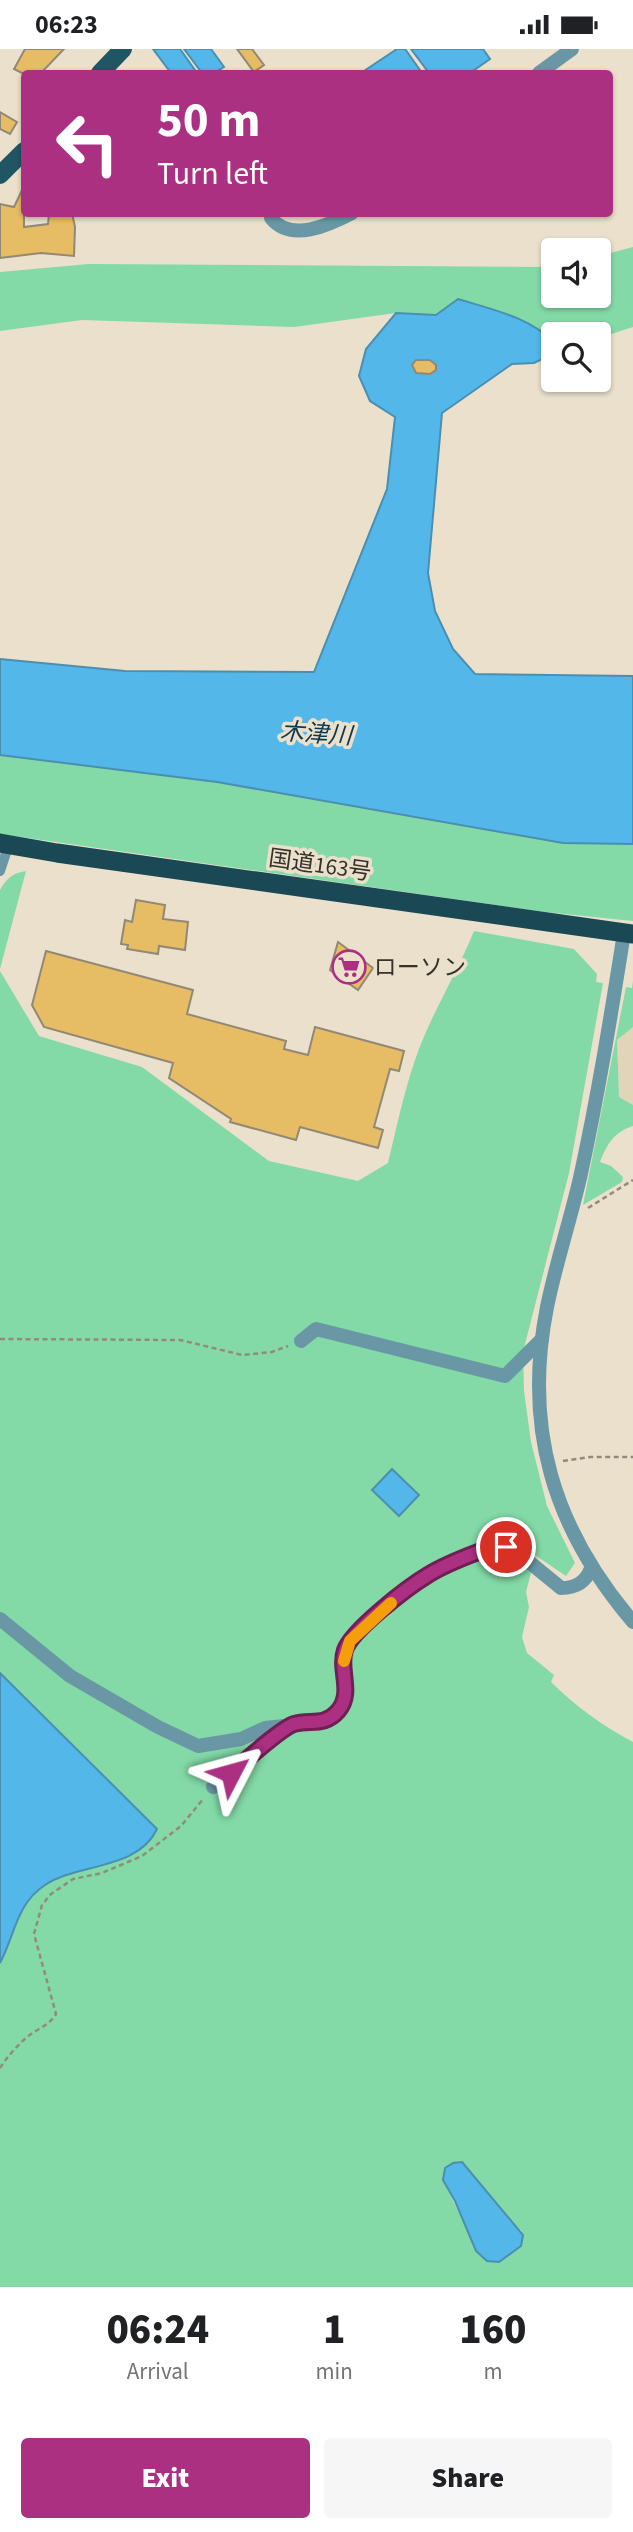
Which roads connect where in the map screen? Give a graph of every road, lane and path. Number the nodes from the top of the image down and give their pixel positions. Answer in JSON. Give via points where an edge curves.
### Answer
{"nodes":[{"id":1,"x":123,"y":49,"type":"edge"},
{"id":2,"x":572,"y":49,"type":"edge"},
{"id":3,"x":103,"y":70,"type":"edge"},
{"id":4,"x":543,"y":70,"type":"edge"},
{"id":5,"x":21,"y":154,"type":"edge"},
{"id":6,"x":0,"y":175,"type":"edge"},
{"id":7,"x":344,"y":217,"type":"edge"},
{"id":8,"x":271,"y":218,"type":"dead end"},
{"id":9,"x":4,"y":843,"type":"edge"},
{"id":10,"x":0,"y":871,"type":"edge"},
{"id":11,"x":629,"y":933,"type":"edge"},
{"id":12,"x":633,"y":1180,"type":"edge"},
{"id":13,"x":571,"y":1216,"type":"junction"},
{"id":14,"x":0,"y":1339,"type":"edge"},
{"id":15,"x":542,"y":1339,"type":"junction"},
{"id":16,"x":301,"y":1341,"type":"joint"},
{"id":17,"x":633,"y":1457,"type":"edge"},
{"id":18,"x":547,"y":1463,"type":"junction"},
{"id":19,"x":591,"y":1568,"type":"junction"},
{"id":20,"x":0,"y":1619,"type":"edge"},
{"id":21,"x":633,"y":1622,"type":"edge"},
{"id":22,"x":293,"y":1724,"type":"junction"},
{"id":23,"x":213,"y":1787,"type":"joint"},
{"id":24,"x":0,"y":2068,"type":"edge"}],
"edges":[{"from":1,"to":3,"type":"main road"},
{"from":2,"to":4,"type":"street"},
{"from":5,"to":6,"type":"main road"},
{"from":7,"to":8,"type":"street","via":[[312,230],[281,227]]},
{"from":9,"to":10,"type":"lane"},
{"from":9,"to":11,"type":"highway","name":"国道163号"},
{"from":11,"to":13,"type":"street"},
{"from":12,"to":13,"type":"path"},
{"from":13,"to":15,"type":"street"},
{"from":14,"to":16,"type":"path","via":[[180,1340],[242,1355],[272,1352]]},
{"from":15,"to":16,"type":"street","via":[[505,1376],[316,1329]]},
{"from":15,"to":18,"type":"street","via":[[540,1396]]},
{"from":17,"to":18,"type":"path"},
{"from":18,"to":19,"type":"street","via":[[558,1500]]},
{"from":19,"to":21,"type":"street"},
{"from":19,"to":22,"type":"street","via":[[582,1583],[561,1588],[517,1552],[496,1545],[429,1574],[350,1641],[344,1660],[346,1693],[336,1713],[322,1722]]},
{"from":20,"to":22,"type":"street","via":[[69,1676],[198,1746]]},
{"from":22,"to":23,"type":"street"},
{"from":23,"to":24,"type":"path","via":[[181,1826],[142,1856],[73,1879],[42,1905],[34,1934],[56,2014],[27,2037]]}]}
